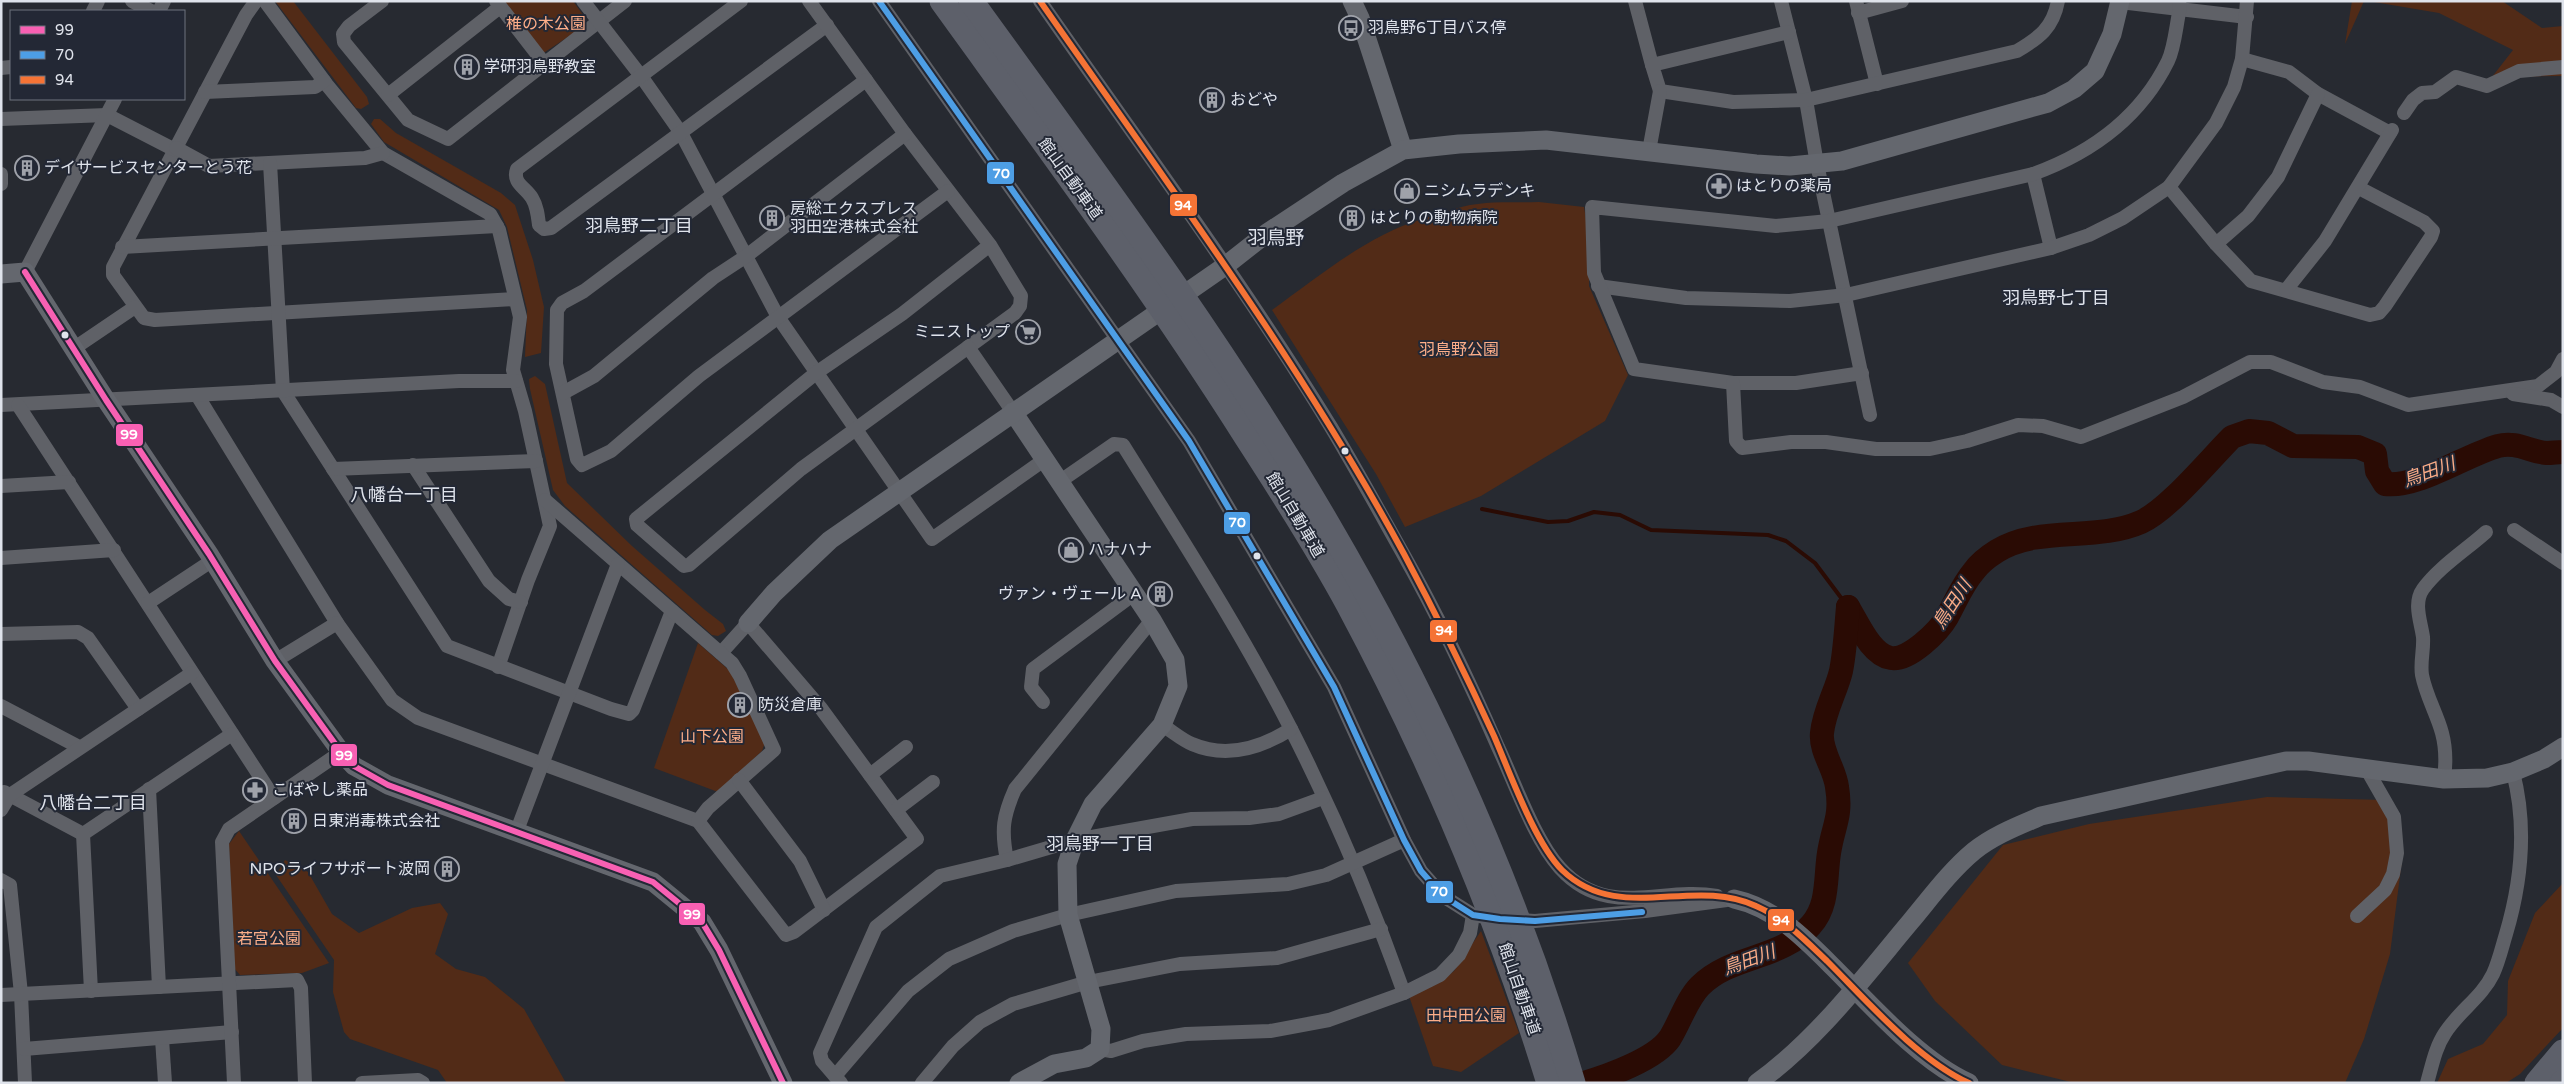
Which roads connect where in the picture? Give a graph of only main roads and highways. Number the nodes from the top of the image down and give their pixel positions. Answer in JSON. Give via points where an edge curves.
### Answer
{"nodes":[{"id":1,"x":942,"y":1,"type":"edge"},
{"id":2,"x":971,"y":1,"type":"edge"},
{"id":3,"x":1489,"y":877,"type":"junction"},
{"id":4,"x":2563,"y":1052,"type":"edge"},
{"id":5,"x":1549,"y":1083,"type":"edge"},
{"id":6,"x":1574,"y":1083,"type":"edge"},
{"id":7,"x":2537,"y":1083,"type":"edge"}],
"edges":[{"from":1,"to":3,"type":"highway","name":"館山自動車道","via":[[1202,368],[1306,533],[1347,602]]},
{"from":2,"to":3,"type":"highway","name":"館山自動車道","via":[[1108,190],[1197,320],[1326,520],[1418,690]]},
{"from":3,"to":5,"type":"highway","name":"館山自動車道"},
{"from":3,"to":6,"type":"highway","name":"館山自動車道","via":[[1538,971]]},
{"from":4,"to":7,"type":"highway"}]}
